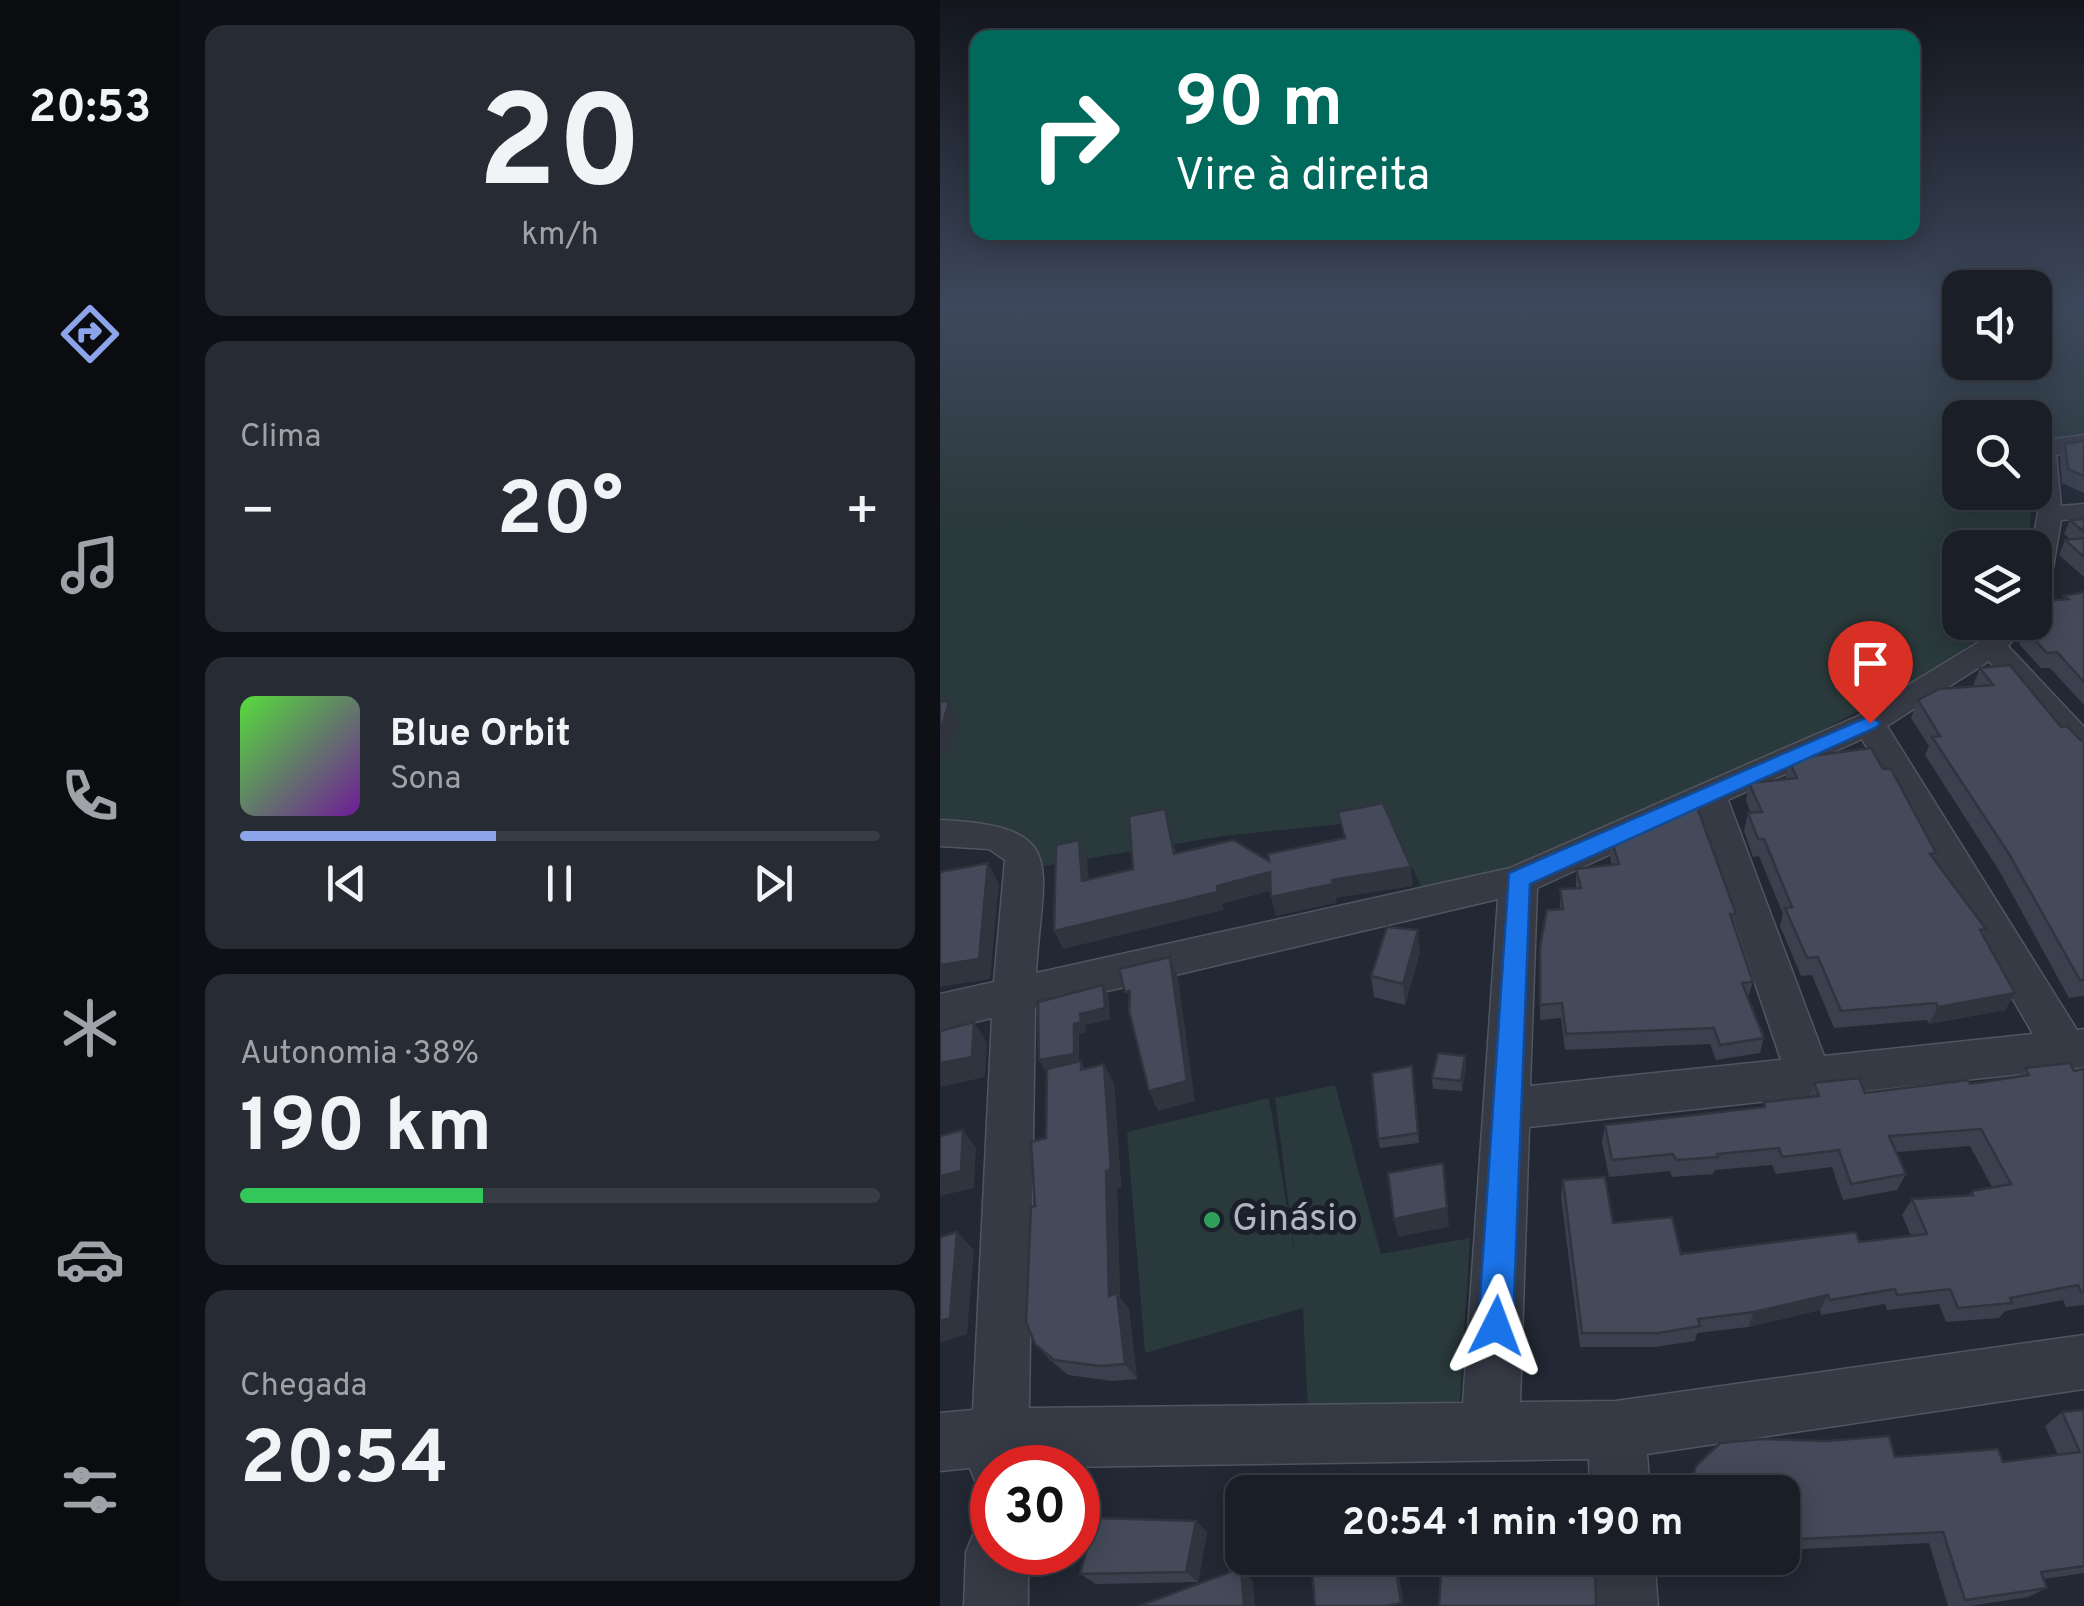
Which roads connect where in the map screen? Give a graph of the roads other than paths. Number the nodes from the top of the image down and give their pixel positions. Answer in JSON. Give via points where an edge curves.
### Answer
{"nodes":[{"id":1,"x":2084,"y":442,"type":"edge"},
{"id":2,"x":2084,"y":511,"type":"edge"},
{"id":3,"x":2050,"y":514,"type":"junction"},
{"id":4,"x":2047,"y":530,"type":"edge"},
{"id":5,"x":2068,"y":598,"type":"edge"},
{"id":6,"x":2052,"y":599,"type":"edge"},
{"id":7,"x":1994,"y":640,"type":"edge"},
{"id":8,"x":2007,"y":640,"type":"edge"},
{"id":9,"x":2084,"y":703,"type":"edge"},
{"id":10,"x":2049,"y":706,"type":"junction"},
{"id":11,"x":1870,"y":723,"type":"junction"},
{"id":12,"x":2084,"y":746,"type":"edge"},
{"id":13,"x":1709,"y":795,"type":"junction"},
{"id":14,"x":940,"y":832,"type":"edge"},
{"id":15,"x":1518,"y":880,"type":"junction"},
{"id":16,"x":1014,"y":993,"type":"junction"},
{"id":17,"x":940,"y":1012,"type":"edge"},
{"id":18,"x":2075,"y":1050,"type":"edge"},
{"id":19,"x":1810,"y":1076,"type":"junction"},
{"id":20,"x":1506,"y":1110,"type":"junction"},
{"id":21,"x":2084,"y":1362,"type":"edge"},
{"id":22,"x":1616,"y":1430,"type":"junction"},
{"id":23,"x":1490,"y":1434,"type":"junction"},
{"id":24,"x":940,"y":1442,"type":"edge"},
{"id":25,"x":999,"y":1445,"type":"edge"},
{"id":26,"x":970,"y":1447,"type":"edge"},
{"id":27,"x":1100,"y":1448,"type":"edge"},
{"id":28,"x":1619,"y":1475,"type":"edge"},
{"id":29,"x":997,"y":1575,"type":"edge"},
{"id":30,"x":1625,"y":1575,"type":"edge"},
{"id":31,"x":996,"y":1606,"type":"edge"},
{"id":32,"x":1626,"y":1606,"type":"edge"}],
"edges":[{"from":1,"to":3,"type":"street","via":[[2044,452]]},
{"from":2,"to":3,"type":"street"},
{"from":3,"to":4,"type":"street"},
{"from":5,"to":6,"type":"street"},
{"from":7,"to":11,"type":"street"},
{"from":8,"to":10,"type":"street"},
{"from":9,"to":10,"type":"street"},
{"from":10,"to":12,"type":"street"},
{"from":11,"to":13,"type":"street"},
{"from":11,"to":18,"type":"street"},
{"from":13,"to":15,"type":"street"},
{"from":13,"to":19,"type":"street"},
{"from":14,"to":16,"type":"street","via":[[1006,839],[1020,848],[1024,881]]},
{"from":15,"to":16,"type":"street"},
{"from":15,"to":20,"type":"street"},
{"from":16,"to":17,"type":"street"},
{"from":16,"to":25,"type":"street"},
{"from":18,"to":19,"type":"street"},
{"from":19,"to":20,"type":"street"},
{"from":20,"to":23,"type":"street"},
{"from":21,"to":22,"type":"street"},
{"from":22,"to":23,"type":"street"},
{"from":22,"to":28,"type":"street"},
{"from":23,"to":27,"type":"street"},
{"from":24,"to":26,"type":"street"},
{"from":29,"to":31,"type":"street"},
{"from":30,"to":32,"type":"street"}]}
